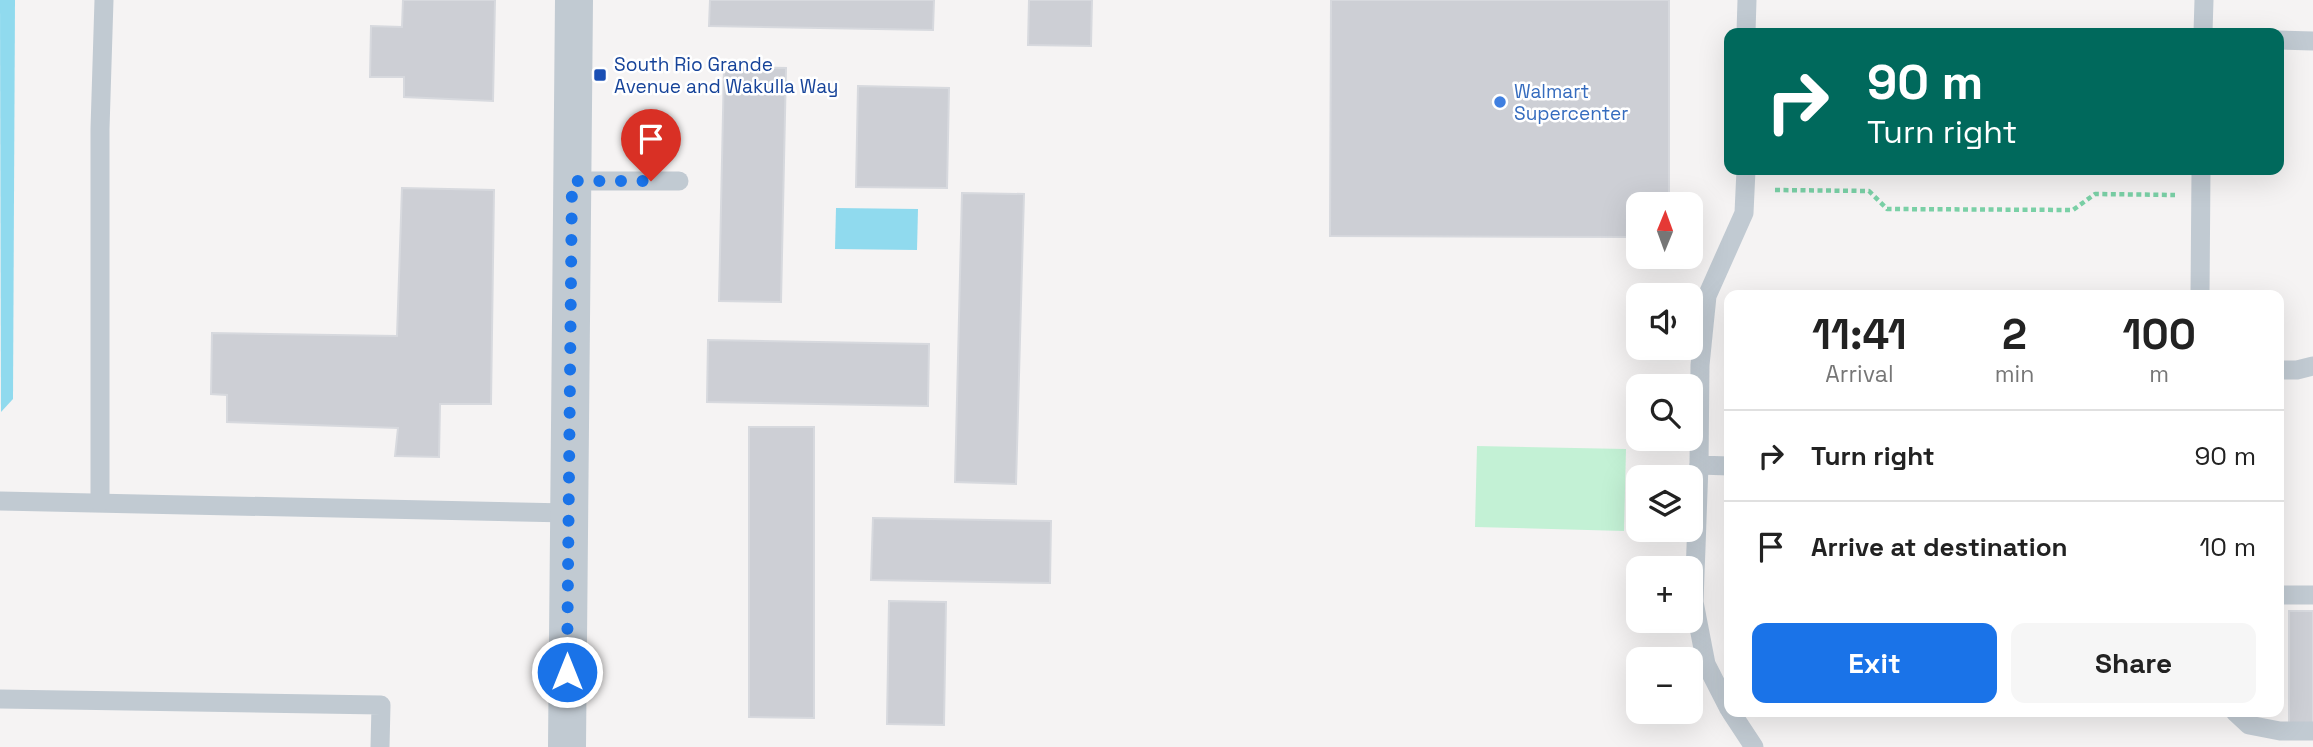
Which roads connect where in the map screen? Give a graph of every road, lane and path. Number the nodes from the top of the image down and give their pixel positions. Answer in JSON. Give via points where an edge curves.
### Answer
{"nodes":[{"id":1,"x":104,"y":0,"type":"edge"},
{"id":2,"x":574,"y":0,"type":"edge"},
{"id":3,"x":1747,"y":0,"type":"edge"},
{"id":4,"x":2204,"y":0,"type":"edge"},
{"id":5,"x":1746,"y":28,"type":"edge"},
{"id":6,"x":2203,"y":28,"type":"edge"},
{"id":7,"x":2284,"y":40,"type":"edge"},
{"id":8,"x":2313,"y":41,"type":"edge"},
{"id":9,"x":1745,"y":175,"type":"edge"},
{"id":10,"x":2201,"y":175,"type":"edge"},
{"id":11,"x":572,"y":181,"type":"junction"},
{"id":12,"x":679,"y":181,"type":"dead end"},
{"id":13,"x":1775,"y":190,"type":"dead end"},
{"id":14,"x":2201,"y":195,"type":"junction"},
{"id":15,"x":2200,"y":290,"type":"edge"},
{"id":16,"x":2313,"y":366,"type":"edge"},
{"id":17,"x":2284,"y":370,"type":"edge"},
{"id":18,"x":1699,"y":465,"type":"edge"},
{"id":19,"x":1703,"y":465,"type":"edge"},
{"id":20,"x":1724,"y":466,"type":"edge"},
{"id":21,"x":0,"y":500,"type":"edge"},
{"id":22,"x":100,"y":502,"type":"junction"},
{"id":23,"x":568,"y":513,"type":"junction"},
{"id":24,"x":1696,"y":542,"type":"edge"},
{"id":25,"x":2284,"y":595,"type":"edge"},
{"id":26,"x":2313,"y":595,"type":"edge"},
{"id":27,"x":0,"y":699,"type":"edge"},
{"id":28,"x":1724,"y":699,"type":"edge"},
{"id":29,"x":1734,"y":717,"type":"edge"},
{"id":30,"x":2240,"y":717,"type":"edge"},
{"id":31,"x":2313,"y":732,"type":"edge"},
{"id":32,"x":380,"y":747,"type":"edge"},
{"id":33,"x":567,"y":747,"type":"edge"},
{"id":34,"x":1754,"y":747,"type":"edge"}],
"edges":[{"from":1,"to":22,"type":"lane"},
{"from":2,"to":11,"type":"street"},
{"from":3,"to":5,"type":"lane"},
{"from":4,"to":6,"type":"lane"},
{"from":7,"to":8,"type":"lane"},
{"from":9,"to":18,"type":"lane","via":[[1744,214],[1707,296],[1700,365]]},
{"from":10,"to":14,"type":"lane"},
{"from":11,"to":12,"type":"lane"},
{"from":11,"to":23,"type":"street"},
{"from":13,"to":14,"type":"path","via":[[1869,191],[1887,209],[2073,210],[2095,194]]},
{"from":14,"to":15,"type":"lane"},
{"from":16,"to":17,"type":"lane"},
{"from":19,"to":20,"type":"lane"},
{"from":21,"to":22,"type":"lane"},
{"from":22,"to":23,"type":"lane"},
{"from":23,"to":33,"type":"street"},
{"from":24,"to":28,"type":"lane","via":[[1694,602],[1706,664]]},
{"from":25,"to":26,"type":"lane"},
{"from":27,"to":32,"type":"lane","via":[[381,705]]},
{"from":29,"to":34,"type":"lane"},
{"from":30,"to":31,"type":"lane","via":[[2249,725]]}]}
